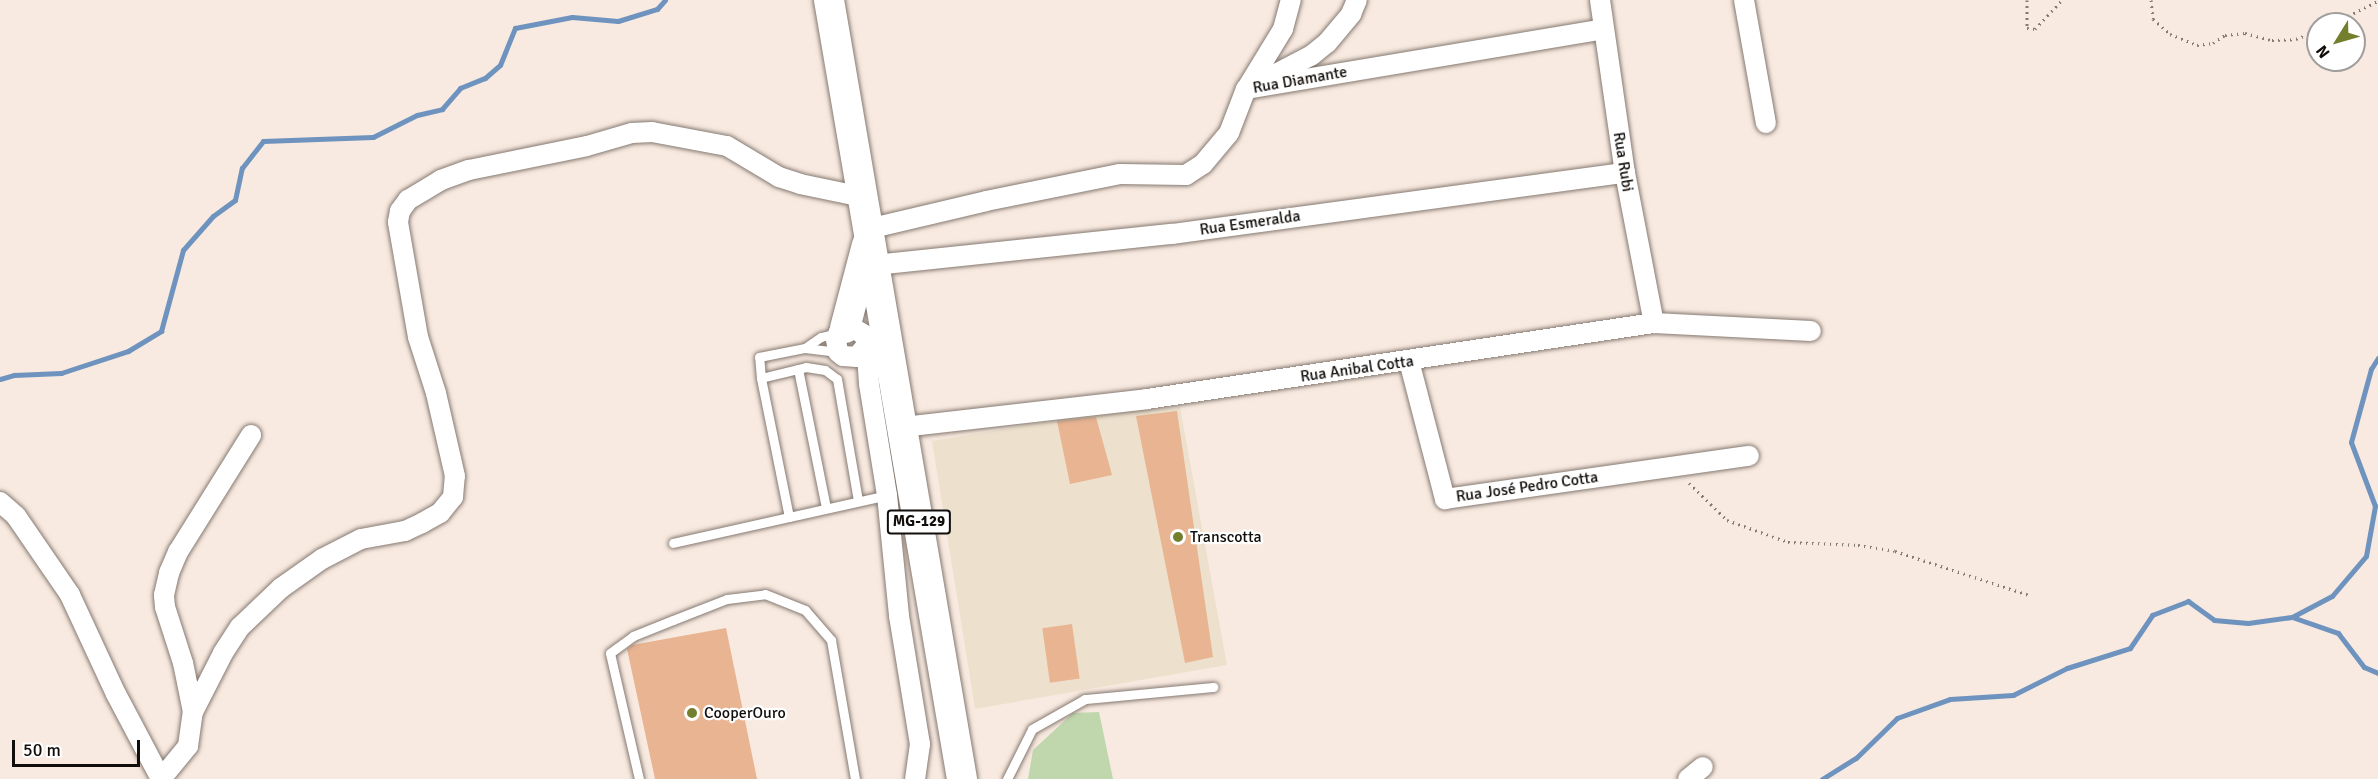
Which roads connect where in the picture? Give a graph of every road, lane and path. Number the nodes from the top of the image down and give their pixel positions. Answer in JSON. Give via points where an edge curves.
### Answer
{"nodes":[{"id":1,"x":829,"y":0,"type":"edge"},
{"id":2,"x":1292,"y":0,"type":"edge"},
{"id":3,"x":1357,"y":0,"type":"edge"},
{"id":4,"x":1600,"y":0,"type":"edge"},
{"id":5,"x":1744,"y":0,"type":"edge"},
{"id":6,"x":2027,"y":0,"type":"edge"},
{"id":7,"x":2062,"y":0,"type":"edge"},
{"id":8,"x":2151,"y":0,"type":"edge"},
{"id":9,"x":2378,"y":2,"type":"edge"},
{"id":10,"x":2357,"y":12,"type":"edge"},
{"id":11,"x":1603,"y":30,"type":"junction"},
{"id":12,"x":2306,"y":35,"type":"edge"},
{"id":13,"x":1246,"y":89,"type":"junction"},
{"id":14,"x":1766,"y":123,"type":"dead end"},
{"id":15,"x":1624,"y":173,"type":"junction"},
{"id":16,"x":863,"y":197,"type":"junction"},
{"id":17,"x":871,"y":243,"type":"junction"},
{"id":18,"x":1654,"y":323,"type":"junction"},
{"id":19,"x":1811,"y":331,"type":"dead end"},
{"id":20,"x":848,"y":343,"type":"junction"},
{"id":21,"x":805,"y":348,"type":"junction"},
{"id":22,"x":1409,"y":361,"type":"junction"},
{"id":23,"x":798,"y":369,"type":"junction"},
{"id":24,"x":762,"y":378,"type":"junction"},
{"id":25,"x":903,"y":428,"type":"junction"},
{"id":26,"x":251,"y":435,"type":"dead end"},
{"id":27,"x":1749,"y":456,"type":"dead end"},
{"id":28,"x":1671,"y":466,"type":"junction"},
{"id":29,"x":887,"y":495,"type":"junction"},
{"id":30,"x":858,"y":501,"type":"junction"},
{"id":31,"x":0,"y":502,"type":"edge"},
{"id":32,"x":826,"y":508,"type":"junction"},
{"id":33,"x":789,"y":517,"type":"junction"},
{"id":34,"x":673,"y":543,"type":"dead end"},
{"id":35,"x":2029,"y":596,"type":"dead end"},
{"id":36,"x":1213,"y":687,"type":"dead end"},
{"id":37,"x":193,"y":712,"type":"junction"},
{"id":38,"x":1703,"y":766,"type":"dead end"},
{"id":39,"x":959,"y":773,"type":"edge"},
{"id":40,"x":639,"y":779,"type":"edge"},
{"id":41,"x":855,"y":779,"type":"edge"},
{"id":42,"x":915,"y":779,"type":"edge"},
{"id":43,"x":1007,"y":779,"type":"edge"},
{"id":44,"x":1688,"y":779,"type":"edge"}],
"edges":[{"from":1,"to":16,"type":"main road","number":"MG-129"},
{"from":2,"to":13,"type":"street","via":[[1283,29]]},
{"from":3,"to":13,"type":"street","via":[[1339,30],[1312,55]]},
{"from":4,"to":11,"type":"street","name":"Rua Rubi"},
{"from":5,"to":14,"type":"street"},
{"from":6,"to":7,"type":"path","via":[[2027,28],[2035,29]]},
{"from":8,"to":12,"type":"path","via":[[2153,19],[2170,34],[2197,45],[2245,33],[2272,40]]},
{"from":9,"to":10,"type":"path"},
{"from":11,"to":13,"type":"street","name":"Rua Diamante"},
{"from":11,"to":15,"type":"street","name":"Rua Rubi"},
{"from":13,"to":17,"type":"street","name":"Rua Diamante","via":[[1229,133],[1203,164],[1186,175],[1120,174],[986,201]]},
{"from":15,"to":17,"type":"street","name":"Rua Esmeralda","via":[[1172,234]]},
{"from":15,"to":18,"type":"street","name":"Rua Rubi"},
{"from":16,"to":17,"type":"main road","number":"MG-129"},
{"from":16,"to":37,"type":"street","via":[[779,177],[727,146],[652,132],[632,133],[469,170],[441,180],[408,200],[398,222],[418,337],[436,393],[455,477],[453,497],[440,513],[422,523],[405,531],[361,539],[322,559],[280,588],[240,627]]},
{"from":17,"to":20,"type":"main road"},
{"from":17,"to":25,"type":"main road","number":"MG-129"},
{"from":18,"to":19,"type":"street","name":"Rua Anibal Cotta"},
{"from":18,"to":22,"type":"street","name":"Rua Anibal Cotta"},
{"from":20,"to":21,"type":"lane"},
{"from":20,"to":21,"type":"lane","via":[[821,337]]},
{"from":20,"to":29,"type":"street","via":[[869,384]]},
{"from":21,"to":24,"type":"lane","via":[[759,357]]},
{"from":22,"to":25,"type":"street","name":"Rua Anibal Cotta","via":[[1146,399]]},
{"from":22,"to":28,"type":"street","name":"Rua José Pedro Cotta","via":[[1445,499]]},
{"from":23,"to":24,"type":"lane"},
{"from":23,"to":30,"type":"lane","via":[[825,370],[837,379]]},
{"from":23,"to":32,"type":"lane"},
{"from":24,"to":33,"type":"lane"},
{"from":25,"to":39,"type":"main road","number":"MG-129"},
{"from":26,"to":37,"type":"street","via":[[178,552],[167,584],[165,607]]},
{"from":27,"to":28,"type":"street","name":"Rua José Pedro Cotta"},
{"from":28,"to":35,"type":"path","via":[[1726,520],[1788,542],[1895,551]]},
{"from":29,"to":30,"type":"lane"},
{"from":29,"to":42,"type":"street","via":[[899,616],[920,744]]},
{"from":30,"to":32,"type":"lane"},
{"from":31,"to":37,"type":"street","via":[[16,516],[70,595],[161,779],[188,746]]},
{"from":32,"to":33,"type":"lane"},
{"from":33,"to":34,"type":"lane"},
{"from":36,"to":43,"type":"lane","via":[[1085,699],[1032,729]]},
{"from":38,"to":44,"type":"street"},
{"from":40,"to":41,"type":"lane","via":[[610,653],[633,636],[727,599],[765,594],[805,610],[831,640]]}]}
